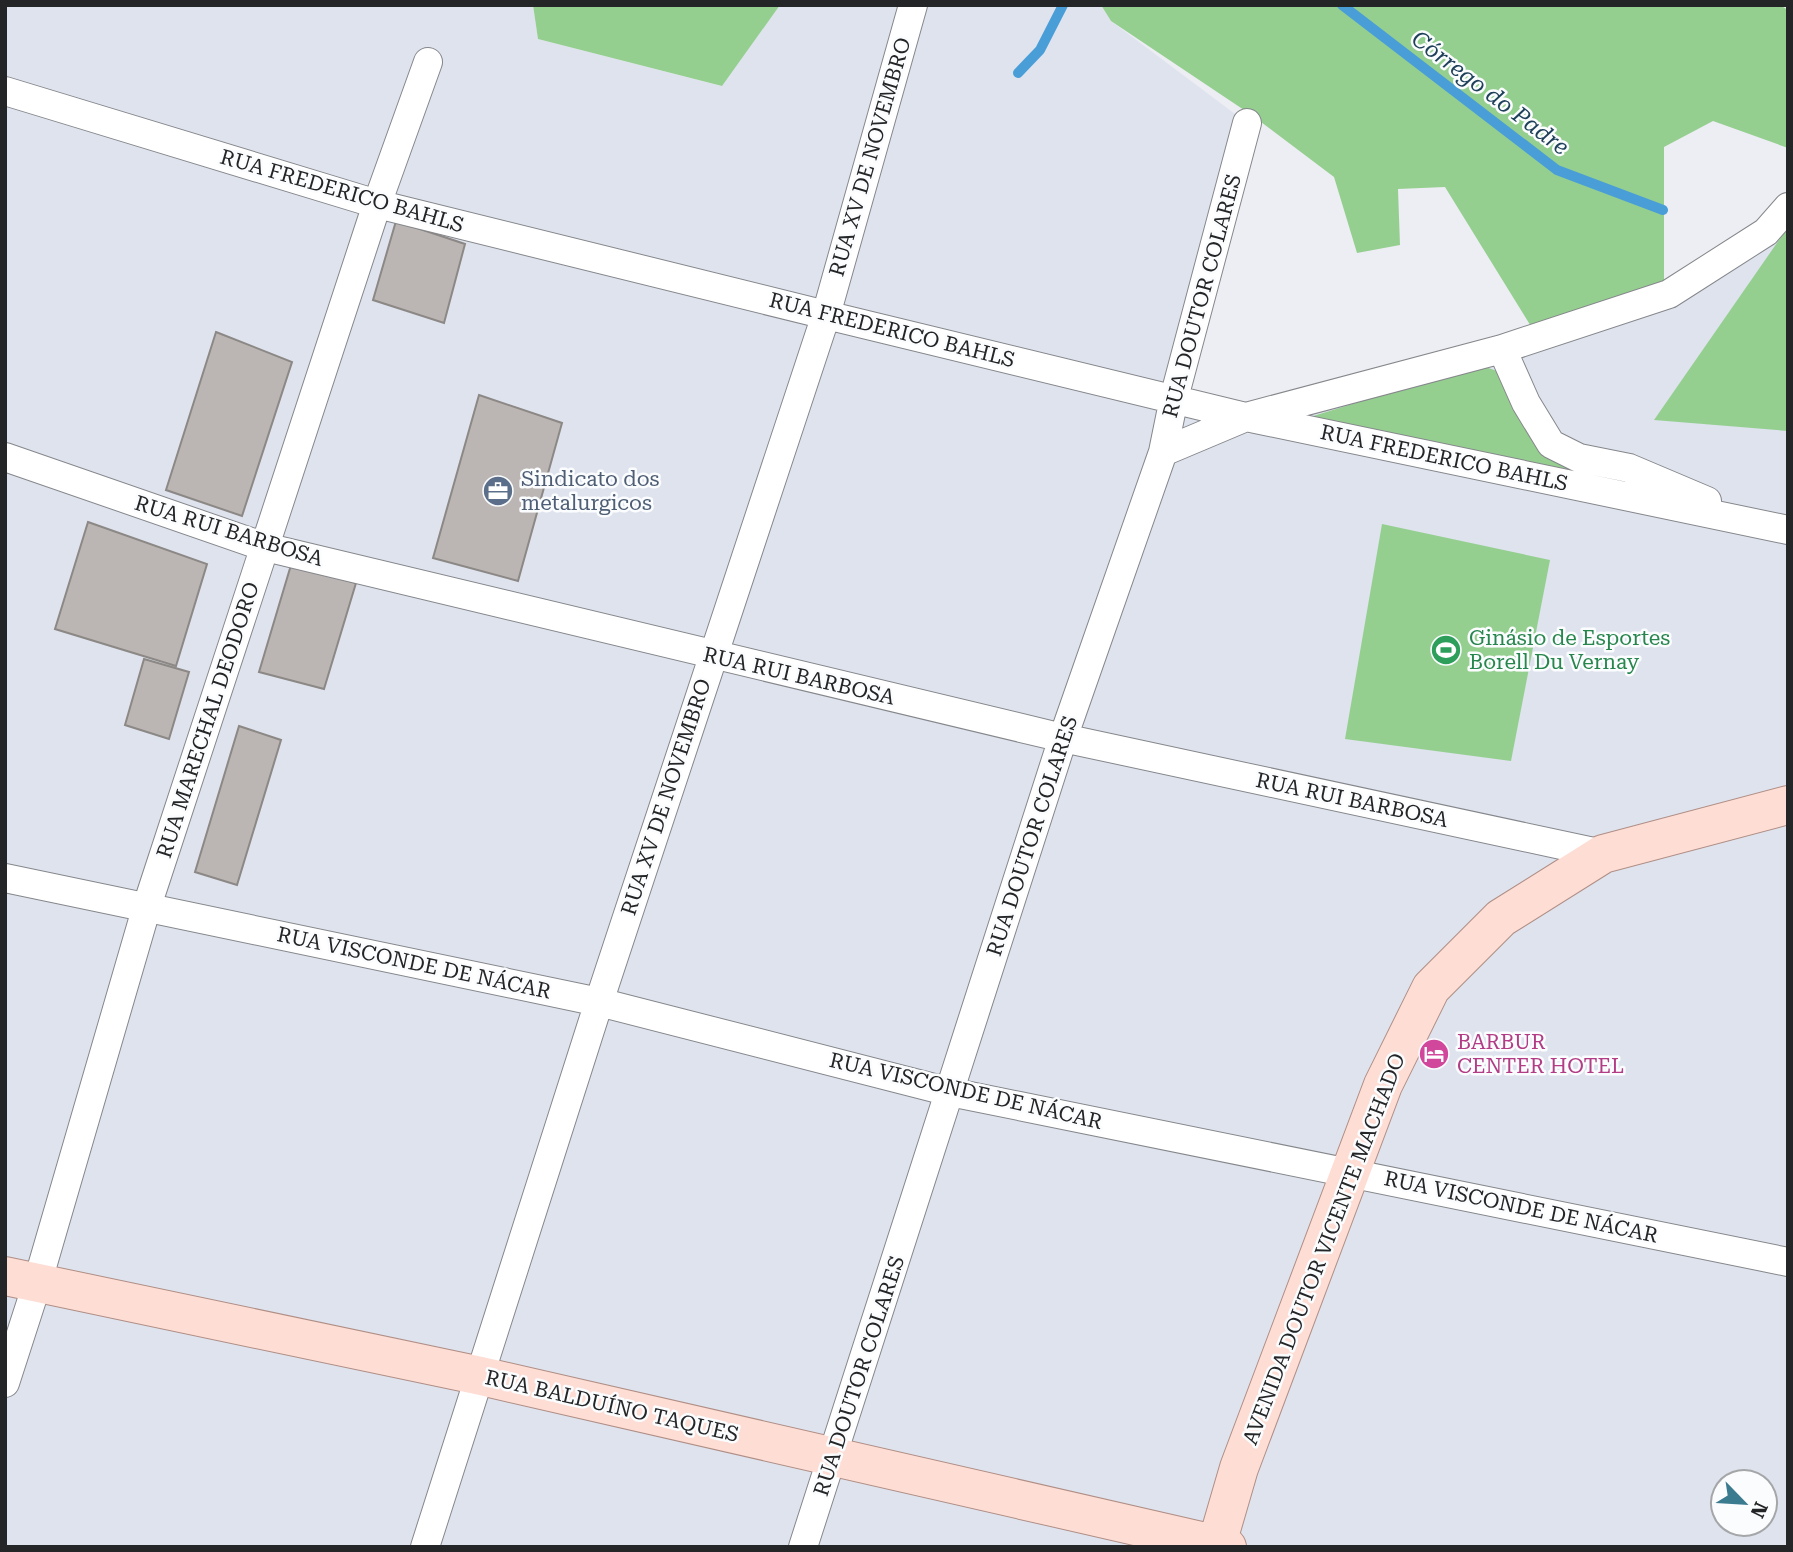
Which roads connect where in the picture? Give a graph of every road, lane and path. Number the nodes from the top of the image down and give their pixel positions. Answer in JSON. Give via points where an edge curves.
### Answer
{"nodes":[{"id":1,"x":913,"y":5,"type":"edge"},
{"id":2,"x":428,"y":62,"type":"dead end"},
{"id":3,"x":5,"y":91,"type":"edge"},
{"id":4,"x":1247,"y":122,"type":"dead end"},
{"id":5,"x":377,"y":204,"type":"junction"},
{"id":6,"x":1788,"y":207,"type":"edge"},
{"id":7,"x":825,"y":315,"type":"junction"},
{"id":8,"x":1502,"y":349,"type":"junction"},
{"id":9,"x":1174,"y":398,"type":"junction"},
{"id":10,"x":1246,"y":417,"type":"junction"},
{"id":11,"x":1163,"y":452,"type":"junction"},
{"id":12,"x":5,"y":457,"type":"edge"},
{"id":13,"x":1778,"y":528,"type":"edge"},
{"id":14,"x":265,"y":547,"type":"junction"},
{"id":15,"x":712,"y":656,"type":"junction"},
{"id":16,"x":1063,"y":738,"type":"junction"},
{"id":17,"x":1788,"y":805,"type":"edge"},
{"id":18,"x":1604,"y":854,"type":"junction"},
{"id":19,"x":5,"y":878,"type":"edge"},
{"id":20,"x":147,"y":906,"type":"junction"},
{"id":21,"x":598,"y":1002,"type":"junction"},
{"id":22,"x":950,"y":1091,"type":"junction"},
{"id":23,"x":1350,"y":1172,"type":"junction"},
{"id":24,"x":1788,"y":1262,"type":"edge"},
{"id":25,"x":21,"y":1280,"type":"edge"},
{"id":26,"x":481,"y":1376,"type":"junction"},
{"id":27,"x":5,"y":1383,"type":"edge"},
{"id":28,"x":834,"y":1456,"type":"junction"},
{"id":29,"x":1220,"y":1546,"type":"edge"},
{"id":30,"x":425,"y":1547,"type":"edge"},
{"id":31,"x":803,"y":1547,"type":"edge"}],
"edges":[{"from":1,"to":7,"type":"street","name":"RUA XV DE NOVEMBRO"},
{"from":2,"to":5,"type":"street","name":"RUA MARECHAL DEODORO"},
{"from":3,"to":5,"type":"street","name":"RUA FREDERICO BAHLS"},
{"from":4,"to":9,"type":"street","name":"RUA DOUTOR COLARES"},
{"from":5,"to":7,"type":"street","name":"RUA FREDERICO BAHLS"},
{"from":5,"to":14,"type":"street","name":"RUA MARECHAL DEODORO"},
{"from":6,"to":8,"type":"street","via":[[1766,232],[1670,294]]},
{"from":7,"to":9,"type":"street","name":"RUA FREDERICO BAHLS"},
{"from":7,"to":15,"type":"street","name":"RUA XV DE NOVEMBRO"},
{"from":8,"to":10,"type":"street"},
{"from":8,"to":13,"type":"street","via":[[1526,403],[1552,444],[1579,458],[1629,468]]},
{"from":9,"to":10,"type":"street","name":"RUA FREDERICO BAHLS"},
{"from":9,"to":11,"type":"street","name":"RUA DOUTOR COLARES"},
{"from":10,"to":11,"type":"street"},
{"from":10,"to":13,"type":"street","name":"RUA FREDERICO BAHLS"},
{"from":11,"to":16,"type":"street","name":"RUA DOUTOR COLARES"},
{"from":12,"to":14,"type":"street","name":"RUA RUI BARBOSA"},
{"from":14,"to":15,"type":"street","name":"RUA RUI BARBOSA"},
{"from":14,"to":20,"type":"street","name":"RUA MARECHAL DEODORO"},
{"from":15,"to":16,"type":"street","name":"RUA RUI BARBOSA"},
{"from":15,"to":21,"type":"street","name":"RUA XV DE NOVEMBRO"},
{"from":16,"to":18,"type":"street","name":"RUA RUI BARBOSA"},
{"from":16,"to":22,"type":"street","name":"RUA DOUTOR COLARES"},
{"from":17,"to":18,"type":"main road","name":"AVENIDA DOUTOR VICENTE MACHADO"},
{"from":18,"to":23,"type":"main road","name":"AVENIDA DOUTOR VICENTE MACHADO","via":[[1502,918],[1431,988],[1383,1085]]},
{"from":19,"to":20,"type":"street","name":"RUA VISCONDE DE NÁCAR"},
{"from":20,"to":21,"type":"street","name":"RUA VISCONDE DE NÁCAR"},
{"from":20,"to":25,"type":"street","name":"RUA MARECHAL DEODORO"},
{"from":21,"to":22,"type":"street","name":"RUA VISCONDE DE NÁCAR"},
{"from":21,"to":26,"type":"street","name":"RUA XV DE NOVEMBRO"},
{"from":22,"to":23,"type":"street","name":"RUA VISCONDE DE NÁCAR"},
{"from":22,"to":28,"type":"street","name":"RUA DOUTOR COLARES"},
{"from":23,"to":24,"type":"street","name":"RUA VISCONDE DE NÁCAR"},
{"from":23,"to":29,"type":"main road","name":"AVENIDA DOUTOR VICENTE MACHADO","via":[[1239,1468]]},
{"from":25,"to":26,"type":"main road","name":"RUA BALDUÍNO TAQUES"},
{"from":25,"to":27,"type":"street","name":"RUA MARECHAL DEODORO"},
{"from":26,"to":28,"type":"main road","name":"RUA BALDUÍNO TAQUES"},
{"from":26,"to":30,"type":"street","name":"RUA XV DE NOVEMBRO"},
{"from":28,"to":29,"type":"main road","name":"RUA BALDUÍNO TAQUES"},
{"from":28,"to":31,"type":"street","name":"RUA DOUTOR COLARES"}]}
